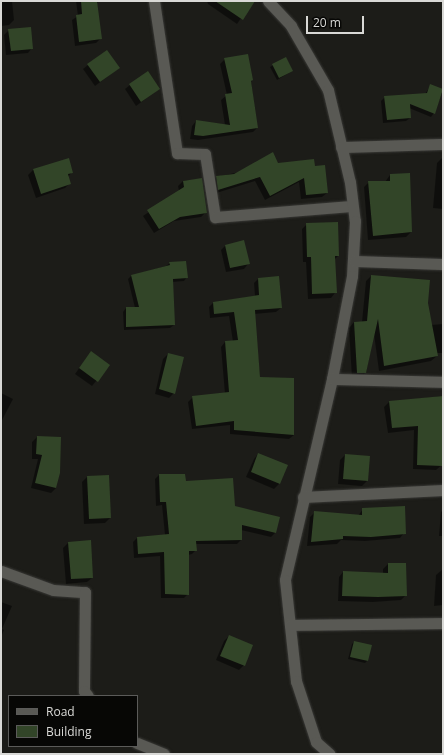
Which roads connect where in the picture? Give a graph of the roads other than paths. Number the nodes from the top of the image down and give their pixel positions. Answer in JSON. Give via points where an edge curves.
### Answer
{"nodes":[{"id":1,"x":154,"y":1,"type":"edge"},
{"id":2,"x":268,"y":1,"type":"edge"},
{"id":3,"x":443,"y":144,"type":"edge"},
{"id":4,"x":341,"y":147,"type":"junction"},
{"id":5,"x":352,"y":206,"type":"junction"},
{"id":6,"x":354,"y":261,"type":"junction"},
{"id":7,"x":443,"y":264,"type":"edge"},
{"id":8,"x":332,"y":380,"type":"junction"},
{"id":9,"x":443,"y":382,"type":"edge"},
{"id":10,"x":443,"y":490,"type":"edge"},
{"id":11,"x":303,"y":497,"type":"junction"},
{"id":12,"x":1,"y":571,"type":"edge"},
{"id":13,"x":443,"y":623,"type":"edge"},
{"id":14,"x":290,"y":625,"type":"junction"},
{"id":15,"x":87,"y":695,"type":"edge"},
{"id":16,"x":138,"y":742,"type":"edge"},
{"id":17,"x":164,"y":754,"type":"edge"},
{"id":18,"x":330,"y":754,"type":"edge"}],
"edges":[{"from":1,"to":5,"type":"street","via":[[177,153],[206,154],[215,217]]},
{"from":2,"to":4,"type":"street","via":[[291,26],[328,90]]},
{"from":3,"to":4,"type":"street"},
{"from":4,"to":5,"type":"street","via":[[350,182]]},
{"from":5,"to":6,"type":"street"},
{"from":6,"to":7,"type":"street"},
{"from":6,"to":8,"type":"street"},
{"from":8,"to":9,"type":"street"},
{"from":8,"to":11,"type":"street"},
{"from":10,"to":11,"type":"street"},
{"from":11,"to":14,"type":"street","via":[[285,580]]},
{"from":12,"to":15,"type":"street","via":[[53,590],[85,592],[84,691]]},
{"from":13,"to":14,"type":"street"},
{"from":14,"to":18,"type":"street","via":[[296,681],[316,742]]},
{"from":16,"to":17,"type":"street"}]}
